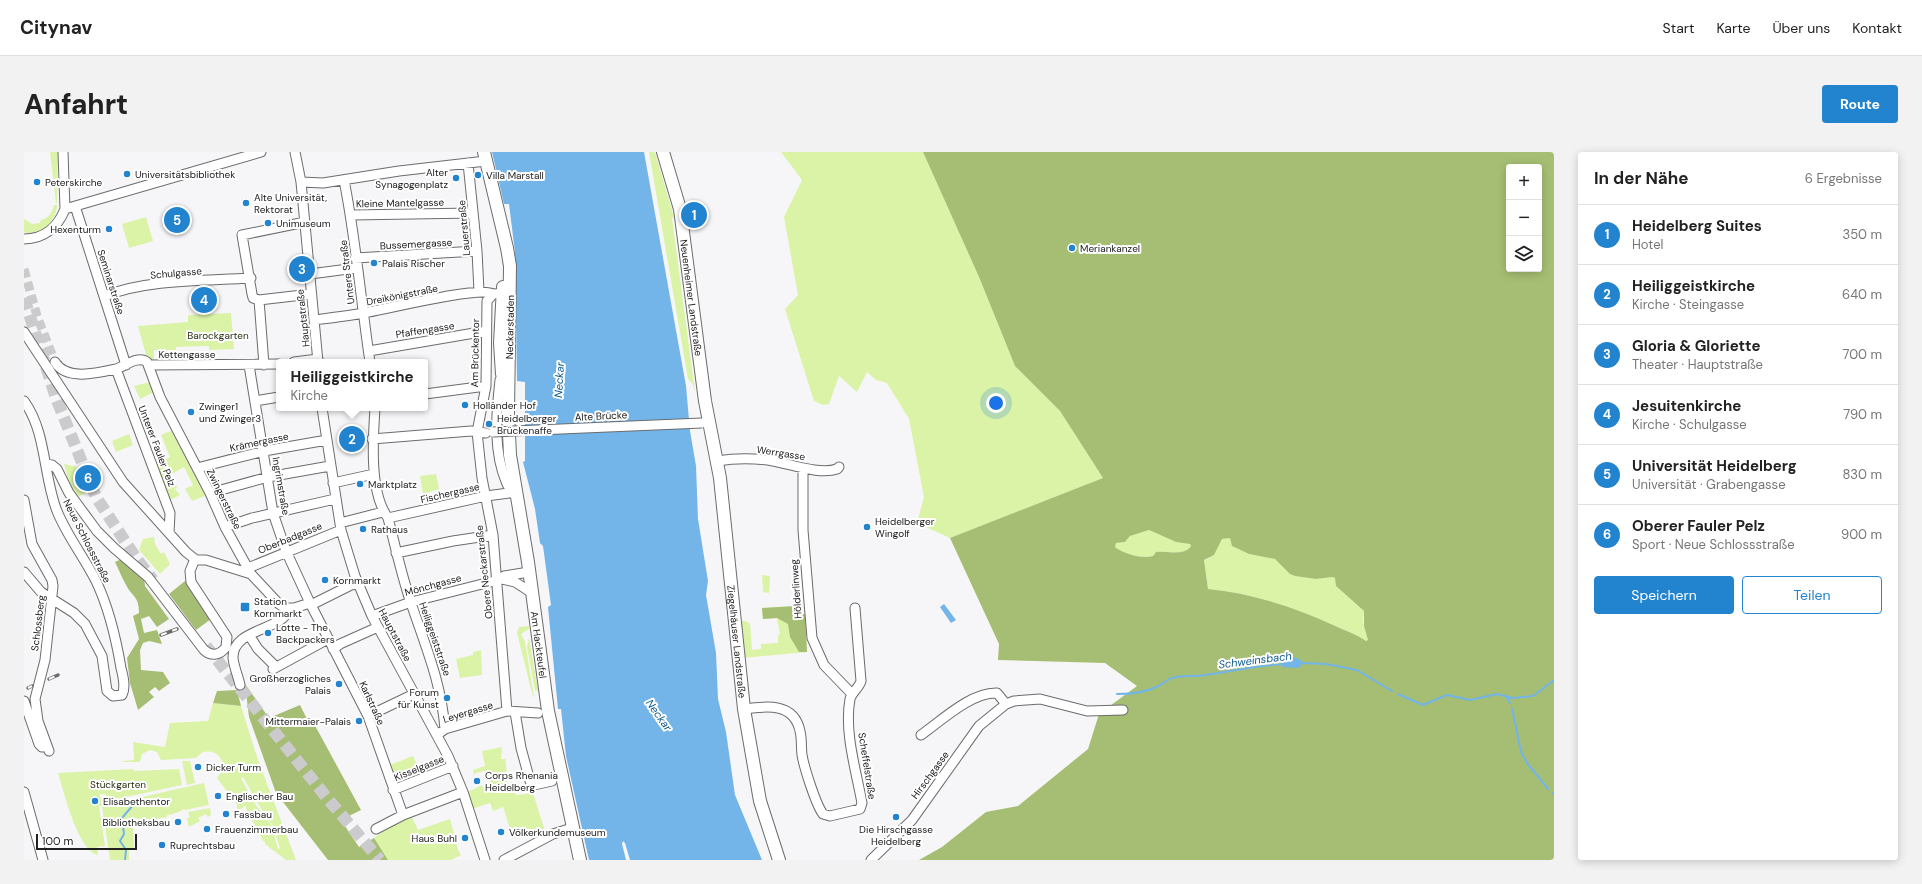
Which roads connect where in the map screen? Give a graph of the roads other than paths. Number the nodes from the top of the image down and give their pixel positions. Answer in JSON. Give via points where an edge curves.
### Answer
{"nodes":[{"id":1,"x":63,"y":152,"type":"edge"},
{"id":2,"x":261,"y":152,"type":"edge"},
{"id":3,"x":295,"y":152,"type":"edge"},
{"id":4,"x":663,"y":152,"type":"edge"},
{"id":5,"x":485,"y":157,"type":"edge"},
{"id":6,"x":470,"y":165,"type":"junction"},
{"id":7,"x":344,"y":180,"type":"junction"},
{"id":8,"x":301,"y":182,"type":"junction"},
{"id":9,"x":75,"y":206,"type":"junction"},
{"id":10,"x":65,"y":209,"type":"junction"},
{"id":11,"x":473,"y":213,"type":"junction"},
{"id":12,"x":351,"y":215,"type":"junction"},
{"id":13,"x":305,"y":222,"type":"junction"},
{"id":14,"x":24,"y":239,"type":"edge"},
{"id":15,"x":477,"y":251,"type":"junction"},
{"id":16,"x":355,"y":258,"type":"junction"},
{"id":17,"x":356,"y":268,"type":"junction"},
{"id":18,"x":312,"y":274,"type":"junction"},
{"id":19,"x":251,"y":278,"type":"junction"},
{"id":20,"x":476,"y":292,"type":"junction"},
{"id":21,"x":502,"y":293,"type":"junction"},
{"id":22,"x":311,"y":294,"type":"junction"},
{"id":23,"x":105,"y":296,"type":"junction"},
{"id":24,"x":259,"y":300,"type":"junction"},
{"id":25,"x":363,"y":314,"type":"junction"},
{"id":26,"x":314,"y":320,"type":"junction"},
{"id":27,"x":24,"y":332,"type":"edge"},
{"id":28,"x":482,"y":332,"type":"junction"},
{"id":29,"x":368,"y":351,"type":"junction"},
{"id":30,"x":318,"y":359,"type":"edge"},
{"id":31,"x":369,"y":359,"type":"edge"},
{"id":32,"x":55,"y":362,"type":"tunnel mouth"},
{"id":33,"x":124,"y":362,"type":"junction"},
{"id":34,"x":276,"y":364,"type":"edge"},
{"id":35,"x":149,"y":365,"type":"junction"},
{"id":36,"x":249,"y":365,"type":"junction"},
{"id":37,"x":267,"y":365,"type":"junction"},
{"id":38,"x":116,"y":368,"type":"junction"},
{"id":39,"x":502,"y":377,"type":"junction"},
{"id":40,"x":486,"y":386,"type":"junction"},
{"id":41,"x":428,"y":394,"type":"edge"},
{"id":42,"x":276,"y":398,"type":"edge"},
{"id":43,"x":24,"y":401,"type":"edge"},
{"id":44,"x":255,"y":401,"type":"junction"},
{"id":45,"x":322,"y":411,"type":"edge"},
{"id":46,"x":375,"y":411,"type":"edge"},
{"id":47,"x":508,"y":413,"type":"junction"},
{"id":48,"x":706,"y":422,"type":"junction"},
{"id":49,"x":509,"y":428,"type":"joint"},
{"id":50,"x":482,"y":432,"type":"junction"},
{"id":51,"x":372,"y":439,"type":"junction"},
{"id":52,"x":327,"y":440,"type":"junction"},
{"id":53,"x":264,"y":451,"type":"junction"},
{"id":54,"x":717,"y":461,"type":"junction"},
{"id":55,"x":46,"y":464,"type":"junction"},
{"id":56,"x":330,"y":466,"type":"junction"},
{"id":57,"x":839,"y":467,"type":"dead end"},
{"id":58,"x":197,"y":468,"type":"junction"},
{"id":59,"x":803,"y":468,"type":"junction"},
{"id":60,"x":374,"y":474,"type":"junction"},
{"id":61,"x":268,"y":477,"type":"junction"},
{"id":62,"x":333,"y":483,"type":"junction"},
{"id":63,"x":517,"y":492,"type":"junction"},
{"id":64,"x":210,"y":493,"type":"junction"},
{"id":65,"x":335,"y":499,"type":"junction"},
{"id":66,"x":486,"y":499,"type":"junction"},
{"id":67,"x":24,"y":500,"type":"edge"},
{"id":68,"x":273,"y":513,"type":"junction"},
{"id":69,"x":385,"y":515,"type":"junction"},
{"id":70,"x":340,"y":526,"type":"junction"},
{"id":71,"x":225,"y":527,"type":"junction"},
{"id":72,"x":169,"y":533,"type":"junction"},
{"id":73,"x":493,"y":535,"type":"junction"},
{"id":74,"x":286,"y":551,"type":"junction"},
{"id":75,"x":396,"y":553,"type":"junction"},
{"id":76,"x":195,"y":559,"type":"junction"},
{"id":77,"x":250,"y":571,"type":"junction"},
{"id":78,"x":24,"y":572,"type":"edge"},
{"id":79,"x":529,"y":572,"type":"junction"},
{"id":80,"x":500,"y":579,"type":"junction"},
{"id":81,"x":360,"y":587,"type":"junction"},
{"id":82,"x":532,"y":593,"type":"junction"},
{"id":83,"x":52,"y":600,"type":"junction"},
{"id":84,"x":411,"y":602,"type":"junction"},
{"id":85,"x":310,"y":604,"type":"junction"},
{"id":86,"x":855,"y":608,"type":"dead end"},
{"id":87,"x":289,"y":609,"type":"junction"},
{"id":88,"x":372,"y":616,"type":"junction"},
{"id":89,"x":378,"y":627,"type":"junction"},
{"id":90,"x":249,"y":636,"type":"junction"},
{"id":91,"x":328,"y":639,"type":"junction"},
{"id":92,"x":333,"y":649,"type":"junction"},
{"id":93,"x":240,"y":685,"type":"dead end"},
{"id":94,"x":414,"y":694,"type":"junction"},
{"id":95,"x":852,"y":694,"type":"junction"},
{"id":96,"x":24,"y":701,"type":"edge"},
{"id":97,"x":1006,"y":704,"type":"junction"},
{"id":98,"x":744,"y":709,"type":"junction"},
{"id":99,"x":1123,"y":710,"type":"dead end"},
{"id":100,"x":511,"y":712,"type":"junction"},
{"id":101,"x":538,"y":713,"type":"dead end"},
{"id":102,"x":368,"y":716,"type":"junction"},
{"id":103,"x":445,"y":729,"type":"junction"},
{"id":104,"x":921,"y":735,"type":"dead end"},
{"id":105,"x":437,"y":736,"type":"junction"},
{"id":106,"x":453,"y":766,"type":"junction"},
{"id":107,"x":552,"y":781,"type":"dead end"},
{"id":108,"x":393,"y":790,"type":"junction"},
{"id":109,"x":24,"y":792,"type":"edge"},
{"id":110,"x":460,"y":794,"type":"junction"},
{"id":111,"x":403,"y":815,"type":"junction"},
{"id":112,"x":572,"y":828,"type":"junction"},
{"id":113,"x":376,"y":829,"type":"dead end"},
{"id":114,"x":483,"y":859,"type":"edge"},
{"id":115,"x":44,"y":860,"type":"edge"},
{"id":116,"x":504,"y":860,"type":"edge"},
{"id":117,"x":580,"y":860,"type":"edge"},
{"id":118,"x":779,"y":860,"type":"edge"},
{"id":119,"x":871,"y":860,"type":"edge"}],
"edges":[{"from":1,"to":10,"type":"street"},
{"from":2,"to":9,"type":"street","via":[[138,184]]},
{"from":3,"to":8,"type":"street","name":"Hauptstraße"},
{"from":4,"to":48,"type":"main road","name":"Neuenheimer Landstraße","via":[[681,216]]},
{"from":5,"to":6,"type":"street"},
{"from":5,"to":21,"type":"main road","name":"Neckarstaden","via":[[504,241]]},
{"from":6,"to":7,"type":"street"},
{"from":6,"to":11,"type":"street","name":"Lauerstraße"},
{"from":7,"to":8,"type":"street","via":[[323,184]]},
{"from":7,"to":12,"type":"street","name":"Untere Straße"},
{"from":8,"to":13,"type":"street","name":"Hauptstraße"},
{"from":9,"to":10,"type":"street"},
{"from":9,"to":23,"type":"street","name":"Seminarstraße","via":[[101,291]]},
{"from":10,"to":14,"type":"street","via":[[49,232],[39,237]]},
{"from":11,"to":12,"type":"street","name":"Kleine Mantelgasse"},
{"from":11,"to":15,"type":"street","name":"Lauerstraße"},
{"from":12,"to":16,"type":"street","name":"Untere Straße"},
{"from":13,"to":18,"type":"street","name":"Hauptstraße","via":[[306,264]]},
{"from":13,"to":19,"type":"street","via":[[242,235]]},
{"from":15,"to":16,"type":"street","name":"Bussemergasse"},
{"from":15,"to":20,"type":"street","name":"Lauerstraße"},
{"from":16,"to":17,"type":"street","name":"Untere Straße"},
{"from":17,"to":18,"type":"street"},
{"from":17,"to":25,"type":"street","name":"Untere Straße"},
{"from":18,"to":22,"type":"street","name":"Hauptstraße"},
{"from":19,"to":23,"type":"street","name":"Schulgasse","via":[[163,284]]},
{"from":19,"to":24,"type":"street","via":[[253,298]]},
{"from":20,"to":21,"type":"street","name":"Dreikönigstraße"},
{"from":20,"to":25,"type":"street","name":"Dreikönigstraße"},
{"from":21,"to":28,"type":"street","name":"Am Brückentor","via":[[488,301]]},
{"from":21,"to":39,"type":"main road","name":"Neckarstaden"},
{"from":21,"to":47,"type":"main road","name":"Neckarstaden"},
{"from":22,"to":24,"type":"street"},
{"from":22,"to":26,"type":"street","name":"Hauptstraße"},
{"from":23,"to":33,"type":"street","name":"Seminarstraße"},
{"from":24,"to":37,"type":"street"},
{"from":25,"to":26,"type":"street","name":"Dreikönigstraße"},
{"from":25,"to":29,"type":"street","name":"Untere Straße"},
{"from":26,"to":30,"type":"street","name":"Hauptstraße"},
{"from":27,"to":72,"type":"street","via":[[123,482]]},
{"from":28,"to":29,"type":"street","name":"Pfaffengasse"},
{"from":28,"to":40,"type":"street","name":"Am Brückentor"},
{"from":29,"to":31,"type":"street","name":"Untere Straße"},
{"from":32,"to":38,"type":"street","name":"Kettengasse","via":[[65,371],[76,374]]},
{"from":33,"to":35,"type":"street","name":"Kettengasse","via":[[142,360]]},
{"from":33,"to":38,"type":"street","name":"Kettengasse"},
{"from":34,"to":37,"type":"street","name":"Kettengasse"},
{"from":35,"to":36,"type":"street","name":"Kettengasse"},
{"from":35,"to":58,"type":"street","name":"Zwingerstraße","via":[[160,397]]},
{"from":36,"to":37,"type":"street","name":"Kettengasse"},
{"from":36,"to":44,"type":"street","name":"Ingrimstraße"},
{"from":38,"to":72,"type":"street","name":"Unterer Fauler Pelz","via":[[170,513]]},
{"from":39,"to":47,"type":"main road","name":"Neckarstaden"},
{"from":39,"to":63,"type":"street","via":[[497,425],[498,453],[507,484],[510,489]]},
{"from":40,"to":41,"type":"street"},
{"from":40,"to":50,"type":"street","name":"Am Brückentor","via":[[480,419]]},
{"from":42,"to":44,"type":"street"},
{"from":43,"to":55,"type":"street","name":"Neue Schlossstraße","via":[[37,427]]},
{"from":44,"to":53,"type":"street","name":"Ingrimstraße"},
{"from":45,"to":52,"type":"street","name":"Hauptstraße"},
{"from":46,"to":51,"type":"street"},
{"from":47,"to":49,"type":"main road","name":"Neckarstaden"},
{"from":48,"to":50,"type":"street","name":"Alte Brücke","bridge":true},
{"from":48,"to":54,"type":"main road","name":"Ziegelhäuser Landstraße"},
{"from":49,"to":63,"type":"main road","name":"Am Hackteufel","via":[[511,462]]},
{"from":50,"to":51,"type":"street","name":"Alte Brücke"},
{"from":50,"to":66,"type":"street","name":"Obere Neckarstraße"},
{"from":51,"to":60,"type":"street"},
{"from":52,"to":53,"type":"street","name":"Krämergasse"},
{"from":52,"to":56,"type":"street","name":"Hauptstraße"},
{"from":53,"to":58,"type":"street","name":"Krämergasse"},
{"from":53,"to":61,"type":"street","name":"Ingrimstraße"},
{"from":54,"to":59,"type":"street","name":"Werrgasse","via":[[772,461]]},
{"from":54,"to":98,"type":"main road","name":"Ziegelhäuser Landstraße","via":[[724,506]]},
{"from":55,"to":76,"type":"street","name":"Neue Schlossstraße","via":[[57,469],[69,494],[97,530],[148,577],[202,649],[209,654],[216,654],[226,647],[228,637],[191,582],[190,571]]},
{"from":55,"to":83,"type":"street","name":"Neue Schlossstraße","via":[[58,512],[95,580],[108,613],[122,675],[122,695],[115,696],[108,692],[102,656],[85,624],[74,613]]},
{"from":56,"to":61,"type":"street"},
{"from":56,"to":62,"type":"street","name":"Hauptstraße"},
{"from":57,"to":59,"type":"street","name":"Werrgasse","via":[[833,470]]},
{"from":58,"to":64,"type":"street","name":"Zwingerstraße"},
{"from":59,"to":95,"type":"street","name":"Hölderlinweg","via":[[803,518],[812,638],[824,665]]},
{"from":60,"to":62,"type":"street"},
{"from":60,"to":69,"type":"street"},
{"from":61,"to":64,"type":"street"},
{"from":61,"to":68,"type":"street","name":"Ingrimstraße"},
{"from":62,"to":65,"type":"street","name":"Hauptstraße"},
{"from":63,"to":66,"type":"street","name":"Fischergasse"},
{"from":63,"to":79,"type":"main road","name":"Am Hackteufel"},
{"from":64,"to":71,"type":"street","name":"Zwingerstraße"},
{"from":65,"to":68,"type":"street"},
{"from":65,"to":70,"type":"street","name":"Hauptstraße"},
{"from":66,"to":69,"type":"street","name":"Fischergasse"},
{"from":66,"to":73,"type":"street","name":"Obere Neckarstraße"},
{"from":67,"to":83,"type":"street","name":"Schlossberg","via":[[32,544],[52,580]]},
{"from":68,"to":71,"type":"street"},
{"from":68,"to":74,"type":"street","name":"Ingrimstraße"},
{"from":69,"to":70,"type":"street"},
{"from":69,"to":75,"type":"street","name":"Heiliggeiststraße"},
{"from":70,"to":74,"type":"street","name":"Oberbadgasse"},
{"from":70,"to":81,"type":"street","name":"Hauptstraße"},
{"from":71,"to":77,"type":"street","name":"Zwingerstraße"},
{"from":72,"to":76,"type":"street"},
{"from":73,"to":75,"type":"street"},
{"from":73,"to":80,"type":"street","name":"Obere Neckarstraße"},
{"from":74,"to":77,"type":"street","name":"Oberbadgasse"},
{"from":74,"to":85,"type":"street","name":"Ingrimstraße"},
{"from":75,"to":84,"type":"street","name":"Heiliggeiststraße"},
{"from":76,"to":77,"type":"street"},
{"from":77,"to":87,"type":"street","name":"Zwingerstraße","via":[[279,604]]},
{"from":78,"to":83,"type":"street","name":"Neue Schlossstraße","via":[[41,592]]},
{"from":79,"to":80,"type":"street","name":"Mönchgasse"},
{"from":79,"to":82,"type":"main road","name":"Am Hackteufel"},
{"from":80,"to":82,"type":"street","via":[[515,582]]},
{"from":80,"to":84,"type":"street","name":"Mönchgasse"},
{"from":80,"to":100,"type":"street","name":"Obere Neckarstraße"},
{"from":81,"to":85,"type":"street","via":[[354,584]]},
{"from":81,"to":88,"type":"street","name":"Hauptstraße"},
{"from":82,"to":112,"type":"main road","name":"Am Hackteufel","via":[[548,711]]},
{"from":83,"to":96,"type":"street","name":"Schlossberg","via":[[44,664],[35,699],[38,720],[48,748],[39,744]]},
{"from":84,"to":88,"type":"street","name":"Mönchgasse"},
{"from":84,"to":103,"type":"street","name":"Heiliggeiststraße","via":[[438,681]]},
{"from":85,"to":87,"type":"street"},
{"from":85,"to":91,"type":"street","name":"Karlstraße"},
{"from":86,"to":95,"type":"street","name":"Scheffelstraße","via":[[861,677],[859,686]]},
{"from":87,"to":90,"type":"street","via":[[281,619]]},
{"from":88,"to":89,"type":"street","name":"Hauptstraße"},
{"from":89,"to":92,"type":"street"},
{"from":89,"to":94,"type":"street","name":"Hauptstraße"},
{"from":90,"to":91,"type":"street","via":[[274,668]]},
{"from":90,"to":93,"type":"street","via":[[238,644],[234,654]]},
{"from":91,"to":92,"type":"street","name":"Karlstraße"},
{"from":92,"to":102,"type":"street","name":"Karlstraße"},
{"from":94,"to":102,"type":"street"},
{"from":94,"to":105,"type":"street","name":"Hauptstraße"},
{"from":95,"to":98,"type":"street","name":"Scheffelstraße","via":[[850,729],[862,805],[860,809],[830,816],[822,812],[804,764],[800,729],[791,714],[782,708],[769,706]]},
{"from":97,"to":99,"type":"street","name":"Hirschgasse","via":[[1040,699],[1087,711]]},
{"from":97,"to":104,"type":"street","via":[[997,693],[982,696],[961,706]]},
{"from":97,"to":119,"type":"street","name":"Hirschgasse","via":[[979,726],[912,820]]},
{"from":98,"to":118,"type":"main road","name":"Ziegelhäuser Landstraße","via":[[760,801]]},
{"from":100,"to":101,"type":"street","name":"Leyergasse"},
{"from":100,"to":103,"type":"street","name":"Leyergasse"},
{"from":100,"to":107,"type":"street","name":"Obere Neckarstraße","via":[[530,781],[534,784]]},
{"from":102,"to":108,"type":"street","name":"Karlstraße"},
{"from":103,"to":105,"type":"street","name":"Leyergasse"},
{"from":105,"to":106,"type":"street","name":"Hauptstraße"},
{"from":106,"to":108,"type":"street","name":"Kisselgasse"},
{"from":106,"to":110,"type":"street","name":"Hauptstraße"},
{"from":108,"to":111,"type":"street","name":"Karlstraße"},
{"from":109,"to":115,"type":"street"},
{"from":110,"to":111,"type":"street"},
{"from":110,"to":114,"type":"street","name":"Hauptstraße"},
{"from":111,"to":113,"type":"street"},
{"from":112,"to":116,"type":"street","via":[[553,834]]},
{"from":112,"to":117,"type":"main road","name":"Am Hackteufel"}]}
